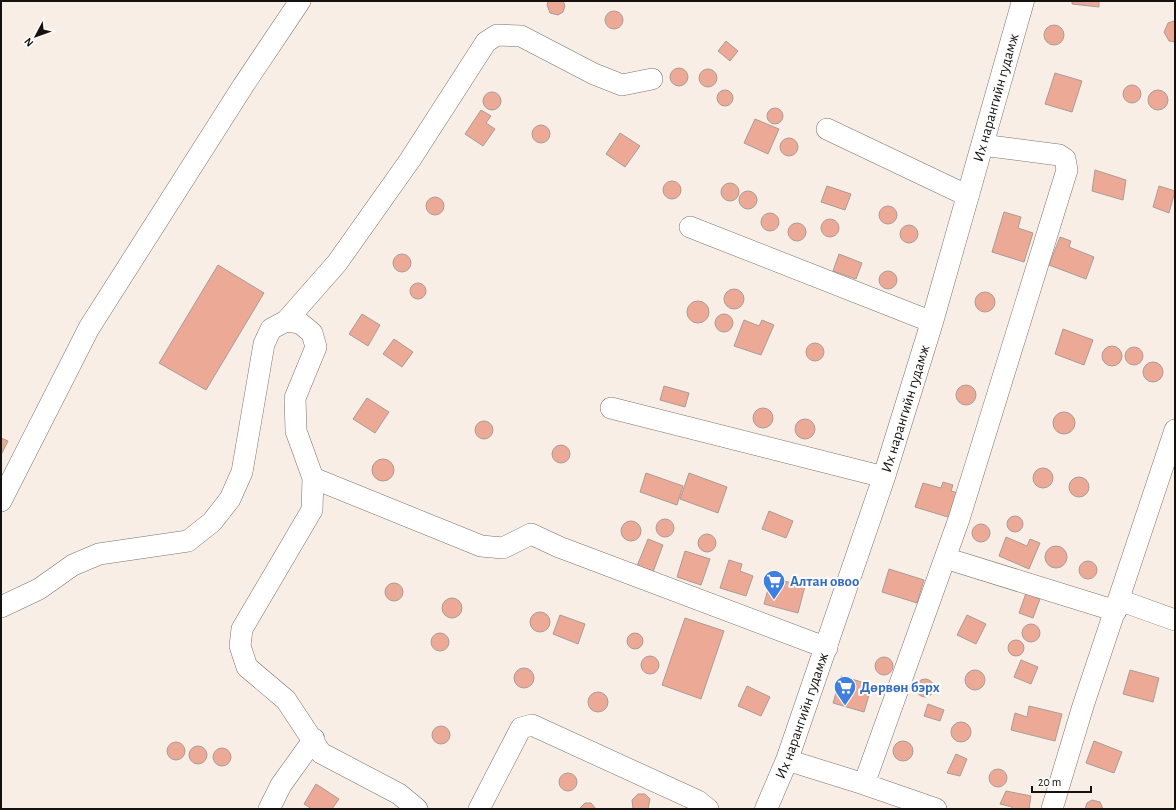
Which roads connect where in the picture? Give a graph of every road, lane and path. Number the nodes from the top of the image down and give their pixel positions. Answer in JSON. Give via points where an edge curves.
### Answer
{"nodes":[{"id":1,"x":300,"y":1,"type":"edge"},
{"id":2,"x":1023,"y":1,"type":"edge"},
{"id":3,"x":652,"y":79,"type":"dead end"},
{"id":4,"x":827,"y":129,"type":"dead end"},
{"id":5,"x":982,"y":146,"type":"junction"},
{"id":6,"x":968,"y":196,"type":"junction"},
{"id":7,"x":690,"y":227,"type":"dead end"},
{"id":8,"x":286,"y":321,"type":"junction"},
{"id":9,"x":932,"y":322,"type":"junction"},
{"id":10,"x":611,"y":408,"type":"dead end"},
{"id":11,"x":1175,"y":430,"type":"edge"},
{"id":12,"x":884,"y":477,"type":"junction"},
{"id":13,"x":313,"y":478,"type":"junction"},
{"id":14,"x":1,"y":501,"type":"edge"},
{"id":15,"x":945,"y":558,"type":"junction"},
{"id":16,"x":1118,"y":606,"type":"junction"},
{"id":17,"x":1,"y":607,"type":"edge"},
{"id":18,"x":1175,"y":620,"type":"edge"},
{"id":19,"x":826,"y":648,"type":"junction"},
{"id":20,"x":314,"y":739,"type":"junction"},
{"id":21,"x":787,"y":760,"type":"junction"},
{"id":22,"x":864,"y":784,"type":"junction"},
{"id":23,"x":269,"y":809,"type":"edge"},
{"id":24,"x":417,"y":809,"type":"edge"},
{"id":25,"x":479,"y":809,"type":"edge"},
{"id":26,"x":708,"y":809,"type":"edge"},
{"id":27,"x":766,"y":809,"type":"edge"},
{"id":28,"x":936,"y":809,"type":"edge"},
{"id":29,"x":1052,"y":809,"type":"edge"}],
"edges":[{"from":1,"to":14,"type":"street","via":[[89,328]]},
{"from":2,"to":5,"type":"main road","name":"Их нарангийн гудамж"},
{"from":3,"to":8,"type":"street","via":[[622,85],[594,74],[521,36],[497,35],[486,42],[410,160],[337,263]]},
{"from":4,"to":6,"type":"street"},
{"from":5,"to":6,"type":"main road","name":"Их нарангийн гудамж"},
{"from":5,"to":15,"type":"street","via":[[1060,155],[1065,159],[1067,170]]},
{"from":6,"to":9,"type":"main road","name":"Их нарангийн гудамж"},
{"from":7,"to":9,"type":"street"},
{"from":8,"to":13,"type":"street","via":[[300,323],[312,334],[316,347],[295,398],[296,431]]},
{"from":8,"to":17,"type":"street","via":[[271,329],[264,344],[242,472],[230,499],[212,522],[188,541],[99,554],[80,562],[39,589]]},
{"from":9,"to":12,"type":"main road","name":"Их нарангийн гудамж"},
{"from":10,"to":12,"type":"street"},
{"from":11,"to":16,"type":"street","via":[[1142,525]]},
{"from":12,"to":19,"type":"main road","name":"Их нарангийн гудамж"},
{"from":13,"to":19,"type":"street","via":[[481,546],[503,548],[531,534],[559,547]]},
{"from":13,"to":20,"type":"street","via":[[312,510],[242,629],[240,646],[247,667],[286,700]]},
{"from":15,"to":16,"type":"street"},
{"from":15,"to":22,"type":"street"},
{"from":16,"to":18,"type":"street"},
{"from":16,"to":29,"type":"street"},
{"from":19,"to":21,"type":"main road","name":"Их нарангийн гудамж"},
{"from":20,"to":23,"type":"street","via":[[281,785]]},
{"from":20,"to":24,"type":"street","via":[[321,753],[399,794]]},
{"from":21,"to":22,"type":"street"},
{"from":21,"to":27,"type":"main road","name":"Их нарангийн гудамж"},
{"from":22,"to":28,"type":"street"},
{"from":25,"to":26,"type":"street","via":[[521,728],[532,725],[698,801]]}]}
